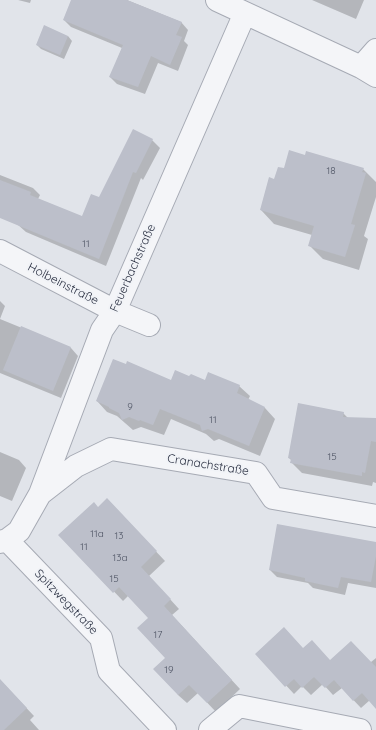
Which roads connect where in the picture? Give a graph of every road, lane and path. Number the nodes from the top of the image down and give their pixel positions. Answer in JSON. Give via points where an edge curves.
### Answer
{"nodes":[{"id":1,"x":217,"y":0,"type":"edge"},
{"id":2,"x":245,"y":13,"type":"junction"},
{"id":3,"x":376,"y":50,"type":"edge"},
{"id":4,"x":369,"y":71,"type":"edge"},
{"id":5,"x":0,"y":251,"type":"edge"},
{"id":6,"x":115,"y":311,"type":"junction"},
{"id":7,"x":149,"y":325,"type":"dead end"},
{"id":8,"x":40,"y":494,"type":"junction"},
{"id":9,"x":376,"y":516,"type":"edge"},
{"id":10,"x":4,"y":541,"type":"edge"},
{"id":11,"x":165,"y":730,"type":"edge"},
{"id":12,"x":210,"y":730,"type":"edge"},
{"id":13,"x":360,"y":730,"type":"edge"}],
"edges":[{"from":1,"to":2,"type":"street"},
{"from":2,"to":4,"type":"street"},
{"from":2,"to":6,"type":"street","name":"Feuerbachstraße"},
{"from":3,"to":4,"type":"street"},
{"from":5,"to":6,"type":"street","name":"Holbeinstraße"},
{"from":6,"to":7,"type":"street","name":"Holbeinstraße"},
{"from":6,"to":8,"type":"street","name":"Feuerbachstraße","via":[[102,330]]},
{"from":8,"to":9,"type":"street","name":"Cranachstraße","via":[[76,466],[111,449],[256,473],[273,498]]},
{"from":8,"to":10,"type":"street","name":"Feuerbachstraße","via":[[19,531]]},
{"from":10,"to":11,"type":"street","name":"Spitzwegstraße","via":[[101,638],[109,671]]},
{"from":12,"to":13,"type":"street","via":[[240,706]]}]}
